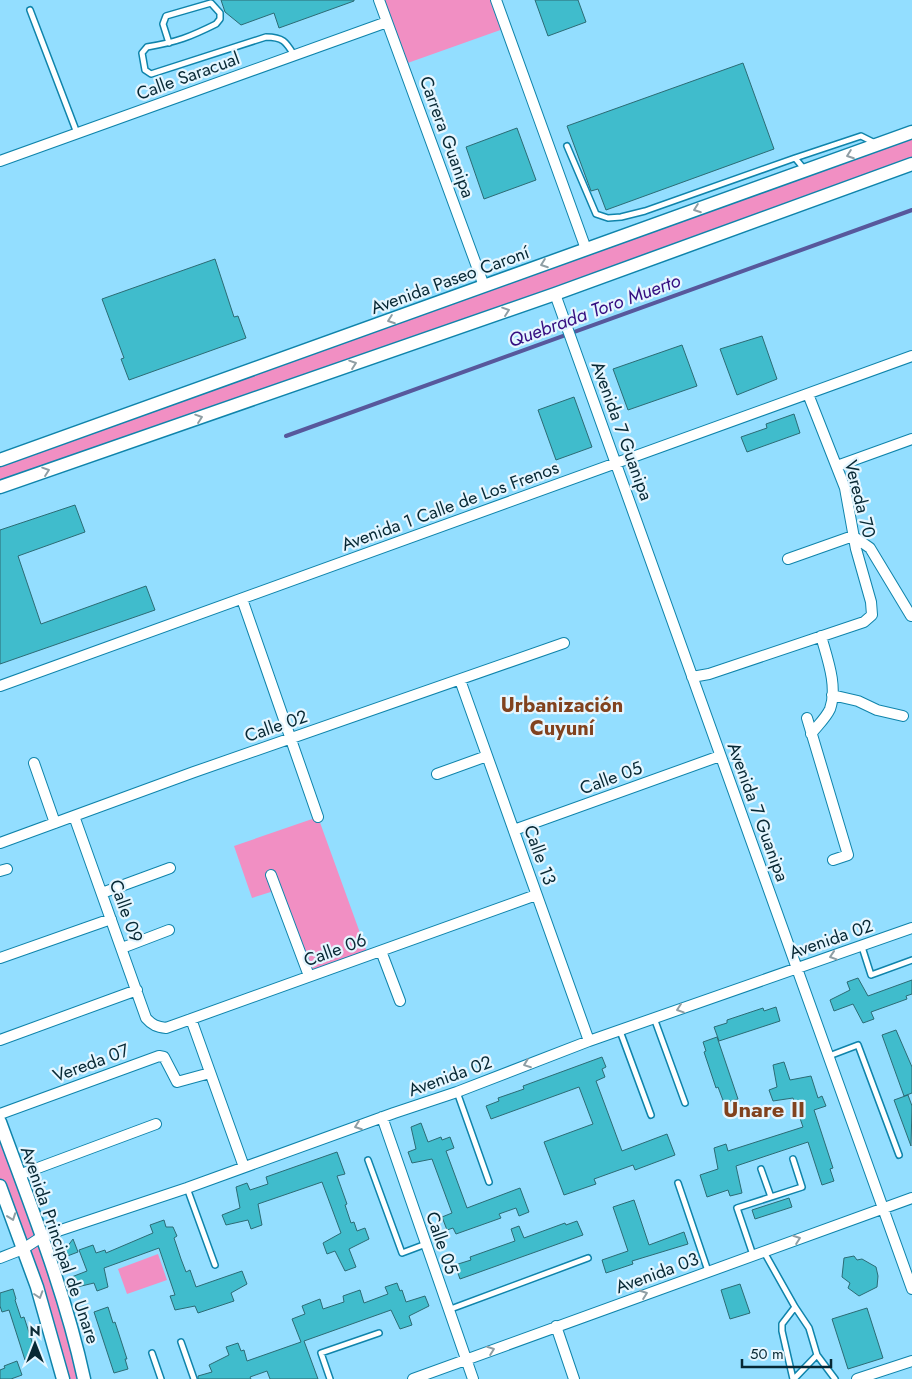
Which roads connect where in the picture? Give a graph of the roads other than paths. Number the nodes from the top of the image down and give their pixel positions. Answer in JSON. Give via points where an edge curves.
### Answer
{"nodes":[{"id":1,"x":379,"y":0,"type":"edge"},
{"id":2,"x":496,"y":0,"type":"edge"},
{"id":3,"x":30,"y":10,"type":"dead end"},
{"id":4,"x":386,"y":22,"type":"junction"},
{"id":5,"x":169,"y":43,"type":"junction"},
{"id":6,"x":294,"y":55,"type":"junction"},
{"id":7,"x":912,"y":132,"type":"edge"},
{"id":8,"x":77,"y":133,"type":"junction"},
{"id":9,"x":878,"y":145,"type":"junction"},
{"id":10,"x":567,"y":146,"type":"dead end"},
{"id":11,"x":795,"y":158,"type":"junction"},
{"id":12,"x":0,"y":161,"type":"edge"},
{"id":13,"x":912,"y":164,"type":"edge"},
{"id":14,"x":805,"y":170,"type":"junction"},
{"id":15,"x":586,"y":249,"type":"junction"},
{"id":16,"x":484,"y":286,"type":"junction"},
{"id":17,"x":555,"y":294,"type":"junction"},
{"id":18,"x":912,"y":356,"type":"edge"},
{"id":19,"x":808,"y":394,"type":"junction"},
{"id":20,"x":912,"y":439,"type":"edge"},
{"id":21,"x":0,"y":460,"type":"edge"},
{"id":22,"x":615,"y":462,"type":"junction"},
{"id":23,"x":837,"y":466,"type":"junction"},
{"id":24,"x":0,"y":487,"type":"edge"},
{"id":25,"x":853,"y":536,"type":"junction"},
{"id":26,"x":788,"y":558,"type":"dead end"},
{"id":27,"x":242,"y":598,"type":"junction"},
{"id":28,"x":911,"y":616,"type":"dead end"},
{"id":29,"x":820,"y":636,"type":"junction"},
{"id":30,"x":564,"y":643,"type":"dead end"},
{"id":31,"x":692,"y":677,"type":"junction"},
{"id":32,"x":460,"y":680,"type":"junction"},
{"id":33,"x":0,"y":686,"type":"edge"},
{"id":34,"x":832,"y":695,"type":"junction"},
{"id":35,"x":903,"y":716,"type":"dead end"},
{"id":36,"x":806,"y":718,"type":"dead end"},
{"id":37,"x":811,"y":734,"type":"junction"},
{"id":38,"x":291,"y":738,"type":"junction"},
{"id":39,"x":487,"y":756,"type":"junction"},
{"id":40,"x":720,"y":756,"type":"junction"},
{"id":41,"x":34,"y":763,"type":"dead end"},
{"id":42,"x":437,"y":774,"type":"dead end"},
{"id":43,"x":74,"y":816,"type":"junction"},
{"id":44,"x":318,"y":817,"type":"dead end"},
{"id":45,"x":55,"y":823,"type":"junction"},
{"id":46,"x":514,"y":830,"type":"junction"},
{"id":47,"x":0,"y":843,"type":"edge"},
{"id":48,"x":833,"y":860,"type":"dead end"},
{"id":49,"x":170,"y":868,"type":"dead end"},
{"id":50,"x":271,"y":875,"type":"dead end"},
{"id":51,"x":102,"y":893,"type":"junction"},
{"id":52,"x":536,"y":895,"type":"junction"},
{"id":53,"x":111,"y":919,"type":"junction"},
{"id":54,"x":912,"y":928,"type":"edge"},
{"id":55,"x":169,"y":930,"type":"dead end"},
{"id":56,"x":862,"y":947,"type":"junction"},
{"id":57,"x":122,"y":948,"type":"junction"},
{"id":58,"x":381,"y":950,"type":"junction"},
{"id":59,"x":0,"y":958,"type":"edge"},
{"id":60,"x":912,"y":960,"type":"edge"},
{"id":61,"x":797,"y":968,"type":"junction"},
{"id":62,"x":309,"y":976,"type":"junction"},
{"id":63,"x":137,"y":990,"type":"junction"},
{"id":64,"x":400,"y":1001,"type":"dead end"},
{"id":65,"x":146,"y":1018,"type":"joint"},
{"id":66,"x":654,"y":1018,"type":"junction"},
{"id":67,"x":191,"y":1019,"type":"junction"},
{"id":68,"x":620,"y":1031,"type":"junction"},
{"id":69,"x":0,"y":1040,"type":"edge"},
{"id":70,"x":589,"y":1042,"type":"junction"},
{"id":71,"x":829,"y":1056,"type":"junction"},
{"id":72,"x":210,"y":1073,"type":"junction"},
{"id":73,"x":457,"y":1092,"type":"junction"},
{"id":74,"x":685,"y":1103,"type":"dead end"},
{"id":75,"x":0,"y":1114,"type":"edge"},
{"id":76,"x":651,"y":1115,"type":"dead end"},
{"id":77,"x":382,"y":1117,"type":"junction"},
{"id":78,"x":0,"y":1122,"type":"edge"},
{"id":79,"x":156,"y":1124,"type":"dead end"},
{"id":80,"x":899,"y":1155,"type":"dead end"},
{"id":81,"x":792,"y":1159,"type":"dead end"},
{"id":82,"x":368,"y":1160,"type":"dead end"},
{"id":83,"x":244,"y":1167,"type":"junction"},
{"id":84,"x":762,"y":1169,"type":"dead end"},
{"id":85,"x":19,"y":1175,"type":"junction"},
{"id":86,"x":489,"y":1182,"type":"dead end"},
{"id":87,"x":678,"y":1183,"type":"dead end"},
{"id":88,"x":0,"y":1186,"type":"edge"},
{"id":89,"x":187,"y":1188,"type":"junction"},
{"id":90,"x":771,"y":1197,"type":"junction"},
{"id":91,"x":912,"y":1198,"type":"edge"},
{"id":92,"x":884,"y":1208,"type":"junction"},
{"id":93,"x":43,"y":1236,"type":"junction"},
{"id":94,"x":426,"y":1244,"type":"junction"},
{"id":95,"x":23,"y":1249,"type":"junction"},
{"id":96,"x":764,"y":1251,"type":"junction"},
{"id":97,"x":753,"y":1255,"type":"junction"},
{"id":98,"x":0,"y":1258,"type":"edge"},
{"id":99,"x":588,"y":1258,"type":"dead end"},
{"id":100,"x":215,"y":1265,"type":"dead end"},
{"id":101,"x":708,"y":1272,"type":"junction"},
{"id":102,"x":911,"y":1283,"type":"edge"},
{"id":103,"x":795,"y":1307,"type":"junction"},
{"id":104,"x":448,"y":1310,"type":"junction"},
{"id":105,"x":556,"y":1326,"type":"junction"},
{"id":106,"x":379,"y":1332,"type":"dead end"},
{"id":107,"x":181,"y":1342,"type":"dead end"},
{"id":108,"x":152,"y":1353,"type":"dead end"},
{"id":109,"x":818,"y":1355,"type":"junction"},
{"id":110,"x":466,"y":1359,"type":"junction"},
{"id":111,"x":912,"y":1361,"type":"edge"},
{"id":112,"x":63,"y":1379,"type":"edge"},
{"id":113,"x":84,"y":1379,"type":"edge"},
{"id":114,"x":161,"y":1379,"type":"edge"},
{"id":115,"x":194,"y":1379,"type":"edge"},
{"id":116,"x":330,"y":1379,"type":"edge"},
{"id":117,"x":413,"y":1379,"type":"edge"},
{"id":118,"x":473,"y":1379,"type":"edge"},
{"id":119,"x":574,"y":1379,"type":"edge"},
{"id":120,"x":793,"y":1379,"type":"edge"},
{"id":121,"x":836,"y":1379,"type":"edge"},
{"id":122,"x":857,"y":1379,"type":"edge"}],
"edges":[{"from":1,"to":4,"type":"street","name":"Carrera Guanipa"},
{"from":2,"to":15,"type":"street"},
{"from":3,"to":8,"type":"lane"},
{"from":4,"to":6,"type":"street","name":"Calle Saracual"},
{"from":4,"to":16,"type":"street","name":"Carrera Guanipa"},
{"from":5,"to":5,"type":"lane","via":[[184,40],[216,24],[220,12],[211,3],[166,16],[163,24]]},
{"from":5,"to":6,"type":"lane","via":[[147,47],[142,53],[145,70],[151,74],[266,37],[285,40]]},
{"from":6,"to":8,"type":"street","name":"Calle Saracual"},
{"from":7,"to":9,"type":"street","name":"Avenida Paseo Caroní"},
{"from":8,"to":12,"type":"street","name":"Calle Saracual"},
{"from":9,"to":11,"type":"lane","via":[[861,136]]},
{"from":9,"to":14,"type":"street","name":"Avenida Paseo Caroní","one_way":true},
{"from":10,"to":11,"type":"lane","via":[[596,214],[608,218],[645,211]]},
{"from":11,"to":14,"type":"lane"},
{"from":13,"to":17,"type":"street"},
{"from":14,"to":15,"type":"street","name":"Avenida Paseo Caroní","one_way":true},
{"from":15,"to":16,"type":"street","name":"Avenida Paseo Caroní","one_way":true},
{"from":16,"to":21,"type":"street","name":"Avenida Paseo Caroní","one_way":true},
{"from":17,"to":22,"type":"street","name":"Avenida 7 Guanipa"},
{"from":24,"to":17,"type":"street","one_way":true},
{"from":18,"to":19,"type":"street","name":"Avenida 1 Calle de Los Frenos"},
{"from":19,"to":22,"type":"street","name":"Avenida 1 Calle de Los Frenos"},
{"from":19,"to":23,"type":"street","name":"Vereda 70"},
{"from":20,"to":23,"type":"street"},
{"from":22,"to":27,"type":"street","name":"Avenida 1 Calle de Los Frenos"},
{"from":22,"to":31,"type":"street","name":"Avenida 7 Guanipa"},
{"from":23,"to":25,"type":"street","name":"Vereda 70","via":[[845,488]]},
{"from":25,"to":26,"type":"street"},
{"from":25,"to":28,"type":"street","via":[[870,548]]},
{"from":25,"to":29,"type":"street","name":"Vereda 70","via":[[872,615],[864,622]]},
{"from":27,"to":33,"type":"street","name":"Avenida 1 Calle de Los Frenos"},
{"from":27,"to":38,"type":"street"},
{"from":29,"to":31,"type":"street"},
{"from":29,"to":34,"type":"street","via":[[830,666]]},
{"from":30,"to":32,"type":"street","name":"Calle 02"},
{"from":31,"to":40,"type":"street","name":"Avenida 7 Guanipa"},
{"from":32,"to":38,"type":"street","name":"Calle 02"},
{"from":32,"to":39,"type":"street","name":"Calle 13"},
{"from":34,"to":35,"type":"street"},
{"from":34,"to":37,"type":"street","via":[[830,709]]},
{"from":36,"to":37,"type":"street"},
{"from":37,"to":48,"type":"street","via":[[848,855]]},
{"from":38,"to":43,"type":"street","name":"Calle 02"},
{"from":38,"to":44,"type":"street"},
{"from":39,"to":42,"type":"street"},
{"from":39,"to":46,"type":"street","name":"Calle 13"},
{"from":40,"to":46,"type":"street","name":"Calle 05"},
{"from":40,"to":61,"type":"street","name":"Avenida 7 Guanipa"},
{"from":41,"to":45,"type":"street"},
{"from":43,"to":45,"type":"street","name":"Calle 02"},
{"from":43,"to":51,"type":"street","name":"Calle 09"},
{"from":45,"to":47,"type":"street","name":"Calle 02"},
{"from":46,"to":52,"type":"street","name":"Calle 13"},
{"from":49,"to":51,"type":"street"},
{"from":50,"to":62,"type":"street"},
{"from":51,"to":53,"type":"street","name":"Calle 09"},
{"from":52,"to":58,"type":"street","name":"Calle 06"},
{"from":52,"to":70,"type":"street","name":"Calle 13"},
{"from":53,"to":57,"type":"street","name":"Calle 09"},
{"from":53,"to":59,"type":"street"},
{"from":54,"to":56,"type":"street","name":"Avenida 02"},
{"from":55,"to":57,"type":"street"},
{"from":56,"to":60,"type":"lane","via":[[871,975]]},
{"from":56,"to":61,"type":"street","name":"Avenida 02","one_way":true},
{"from":57,"to":63,"type":"street","name":"Calle 09"},
{"from":58,"to":62,"type":"street","name":"Calle 06"},
{"from":58,"to":64,"type":"street"},
{"from":61,"to":66,"type":"street","name":"Avenida 02","one_way":true},
{"from":61,"to":71,"type":"street","name":"Avenida 7 Guanipa"},
{"from":62,"to":67,"type":"street","name":"Calle 06"},
{"from":63,"to":65,"type":"street","name":"Calle 09"},
{"from":63,"to":69,"type":"street"},
{"from":65,"to":67,"type":"street","name":"Calle 06","via":[[151,1024],[166,1028]]},
{"from":66,"to":68,"type":"street","name":"Avenida 02"},
{"from":66,"to":74,"type":"lane"},
{"from":67,"to":72,"type":"street"},
{"from":68,"to":70,"type":"street","name":"Avenida 02"},
{"from":68,"to":76,"type":"lane"},
{"from":70,"to":73,"type":"street","name":"Avenida 02","one_way":true},
{"from":71,"to":80,"type":"lane","via":[[858,1045]]},
{"from":71,"to":92,"type":"street","name":"Avenida 7 Guanipa"},
{"from":72,"to":75,"type":"street","name":"Vereda 07","via":[[180,1083],[164,1057],[159,1056]]},
{"from":72,"to":83,"type":"street"},
{"from":73,"to":77,"type":"street","name":"Avenida 02"},
{"from":73,"to":86,"type":"lane"},
{"from":77,"to":83,"type":"street","name":"Avenida 02","one_way":true},
{"from":77,"to":94,"type":"street","name":"Calle 05"},
{"from":78,"to":85,"type":"street","name":"Avenida Principal de Unare"},
{"from":79,"to":85,"type":"street"},
{"from":81,"to":90,"type":"lane","via":[[802,1187]]},
{"from":82,"to":94,"type":"lane","via":[[402,1253]]},
{"from":83,"to":89,"type":"street","name":"Avenida 02"},
{"from":84,"to":90,"type":"lane"},
{"from":85,"to":93,"type":"street","name":"Avenida Principal de Unare"},
{"from":87,"to":101,"type":"lane"},
{"from":88,"to":95,"type":"street","name":"Avenida Principal de Unare","one_way":true},
{"from":89,"to":93,"type":"street","name":"Avenida 02"},
{"from":89,"to":100,"type":"lane"},
{"from":90,"to":97,"type":"lane","via":[[737,1208]]},
{"from":91,"to":92,"type":"street","name":"Avenida 03"},
{"from":96,"to":92,"type":"street","name":"Avenida 03","one_way":true},
{"from":92,"to":102,"type":"street","name":"Avenida 7 Guanipa"},
{"from":93,"to":95,"type":"street","name":"Avenida 02"},
{"from":93,"to":113,"type":"street","name":"Avenida Principal de Unare","via":[[72,1325]]},
{"from":94,"to":104,"type":"street","name":"Calle 05"},
{"from":95,"to":98,"type":"street","name":"Avenida 02"},
{"from":95,"to":112,"type":"street","name":"Avenida Principal de Unare","one_way":true,"via":[[47,1318]]},
{"from":96,"to":97,"type":"street","name":"Avenida 03"},
{"from":96,"to":103,"type":"lane"},
{"from":97,"to":101,"type":"street","name":"Avenida 03"},
{"from":99,"to":104,"type":"lane"},
{"from":105,"to":101,"type":"street","name":"Avenida 03","one_way":true},
{"from":103,"to":109,"type":"lane","via":[[810,1328]]},
{"from":103,"to":120,"type":"lane","via":[[782,1324]]},
{"from":104,"to":110,"type":"street","name":"Calle 05"},
{"from":110,"to":105,"type":"street","name":"Avenida 03","one_way":true},
{"from":105,"to":119,"type":"street"},
{"from":106,"to":116,"type":"lane","via":[[321,1353]]},
{"from":107,"to":115,"type":"lane"},
{"from":108,"to":114,"type":"lane"},
{"from":109,"to":120,"type":"lane"},
{"from":109,"to":121,"type":"lane"},
{"from":110,"to":117,"type":"street","name":"Avenida 03"},
{"from":110,"to":118,"type":"street","name":"Calle 05"},
{"from":111,"to":122,"type":"street"}]}
